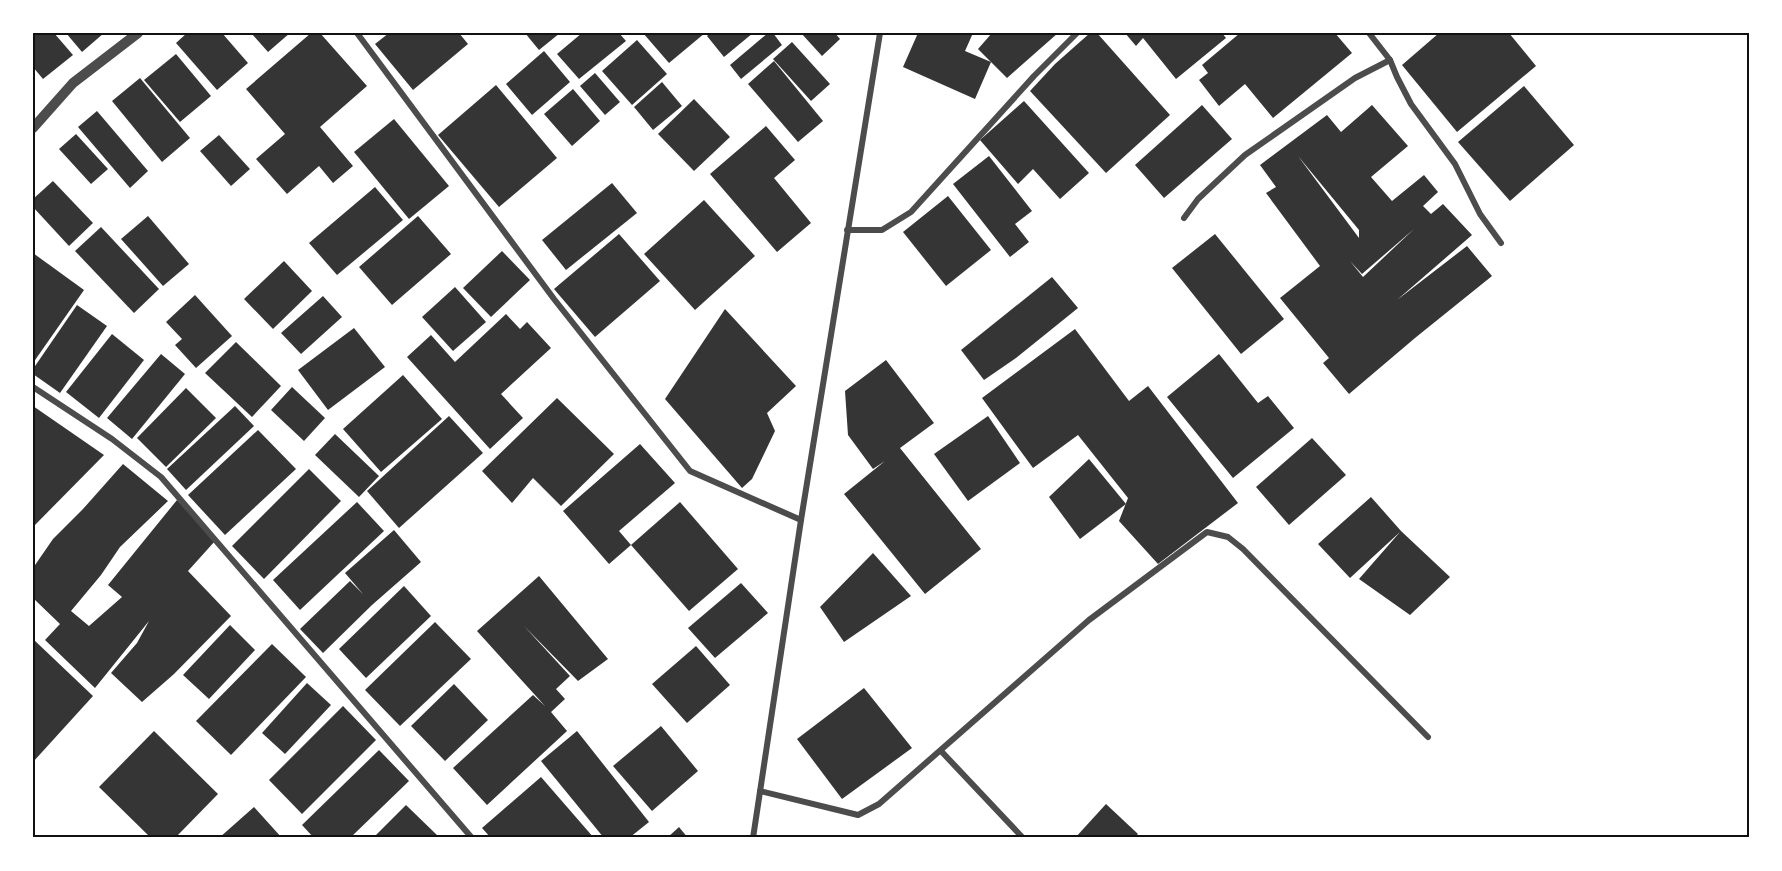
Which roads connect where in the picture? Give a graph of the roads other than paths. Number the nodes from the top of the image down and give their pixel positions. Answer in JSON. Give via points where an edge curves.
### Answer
{"nodes":[{"id":1,"x":138,"y":33,"type":"edge"},
{"id":2,"x":357,"y":33,"type":"edge"},
{"id":3,"x":880,"y":33,"type":"edge"},
{"id":4,"x":1078,"y":33,"type":"edge"},
{"id":5,"x":1369,"y":33,"type":"edge"},
{"id":6,"x":1390,"y":60,"type":"junction"},
{"id":7,"x":33,"y":128,"type":"edge"},
{"id":8,"x":1184,"y":218,"type":"dead end"},
{"id":9,"x":847,"y":230,"type":"junction"},
{"id":10,"x":1501,"y":243,"type":"dead end"},
{"id":11,"x":33,"y":387,"type":"edge"},
{"id":12,"x":801,"y":520,"type":"junction"},
{"id":13,"x":1428,"y":737,"type":"dead end"},
{"id":14,"x":941,"y":751,"type":"junction"},
{"id":15,"x":760,"y":792,"type":"junction"},
{"id":16,"x":472,"y":838,"type":"edge"},
{"id":17,"x":753,"y":838,"type":"edge"},
{"id":18,"x":1023,"y":838,"type":"edge"}],
"edges":[{"from":1,"to":7,"type":"street","via":[[73,83]]},
{"from":2,"to":12,"type":"street","via":[[554,299],[690,471]]},
{"from":3,"to":9,"type":"street"},
{"from":4,"to":9,"type":"street","via":[[911,212],[882,230]]},
{"from":5,"to":6,"type":"street"},
{"from":6,"to":8,"type":"street","via":[[1355,78],[1245,155],[1198,199]]},
{"from":6,"to":10,"type":"street","via":[[1411,104],[1455,164],[1480,214]]},
{"from":9,"to":12,"type":"street"},
{"from":11,"to":16,"type":"street","via":[[161,477]]},
{"from":12,"to":15,"type":"street"},
{"from":13,"to":14,"type":"street","via":[[1244,549],[1228,537],[1207,532],[1089,620]]},
{"from":14,"to":15,"type":"street","via":[[879,804],[858,815]]},
{"from":14,"to":18,"type":"street"},
{"from":15,"to":17,"type":"street"}]}
